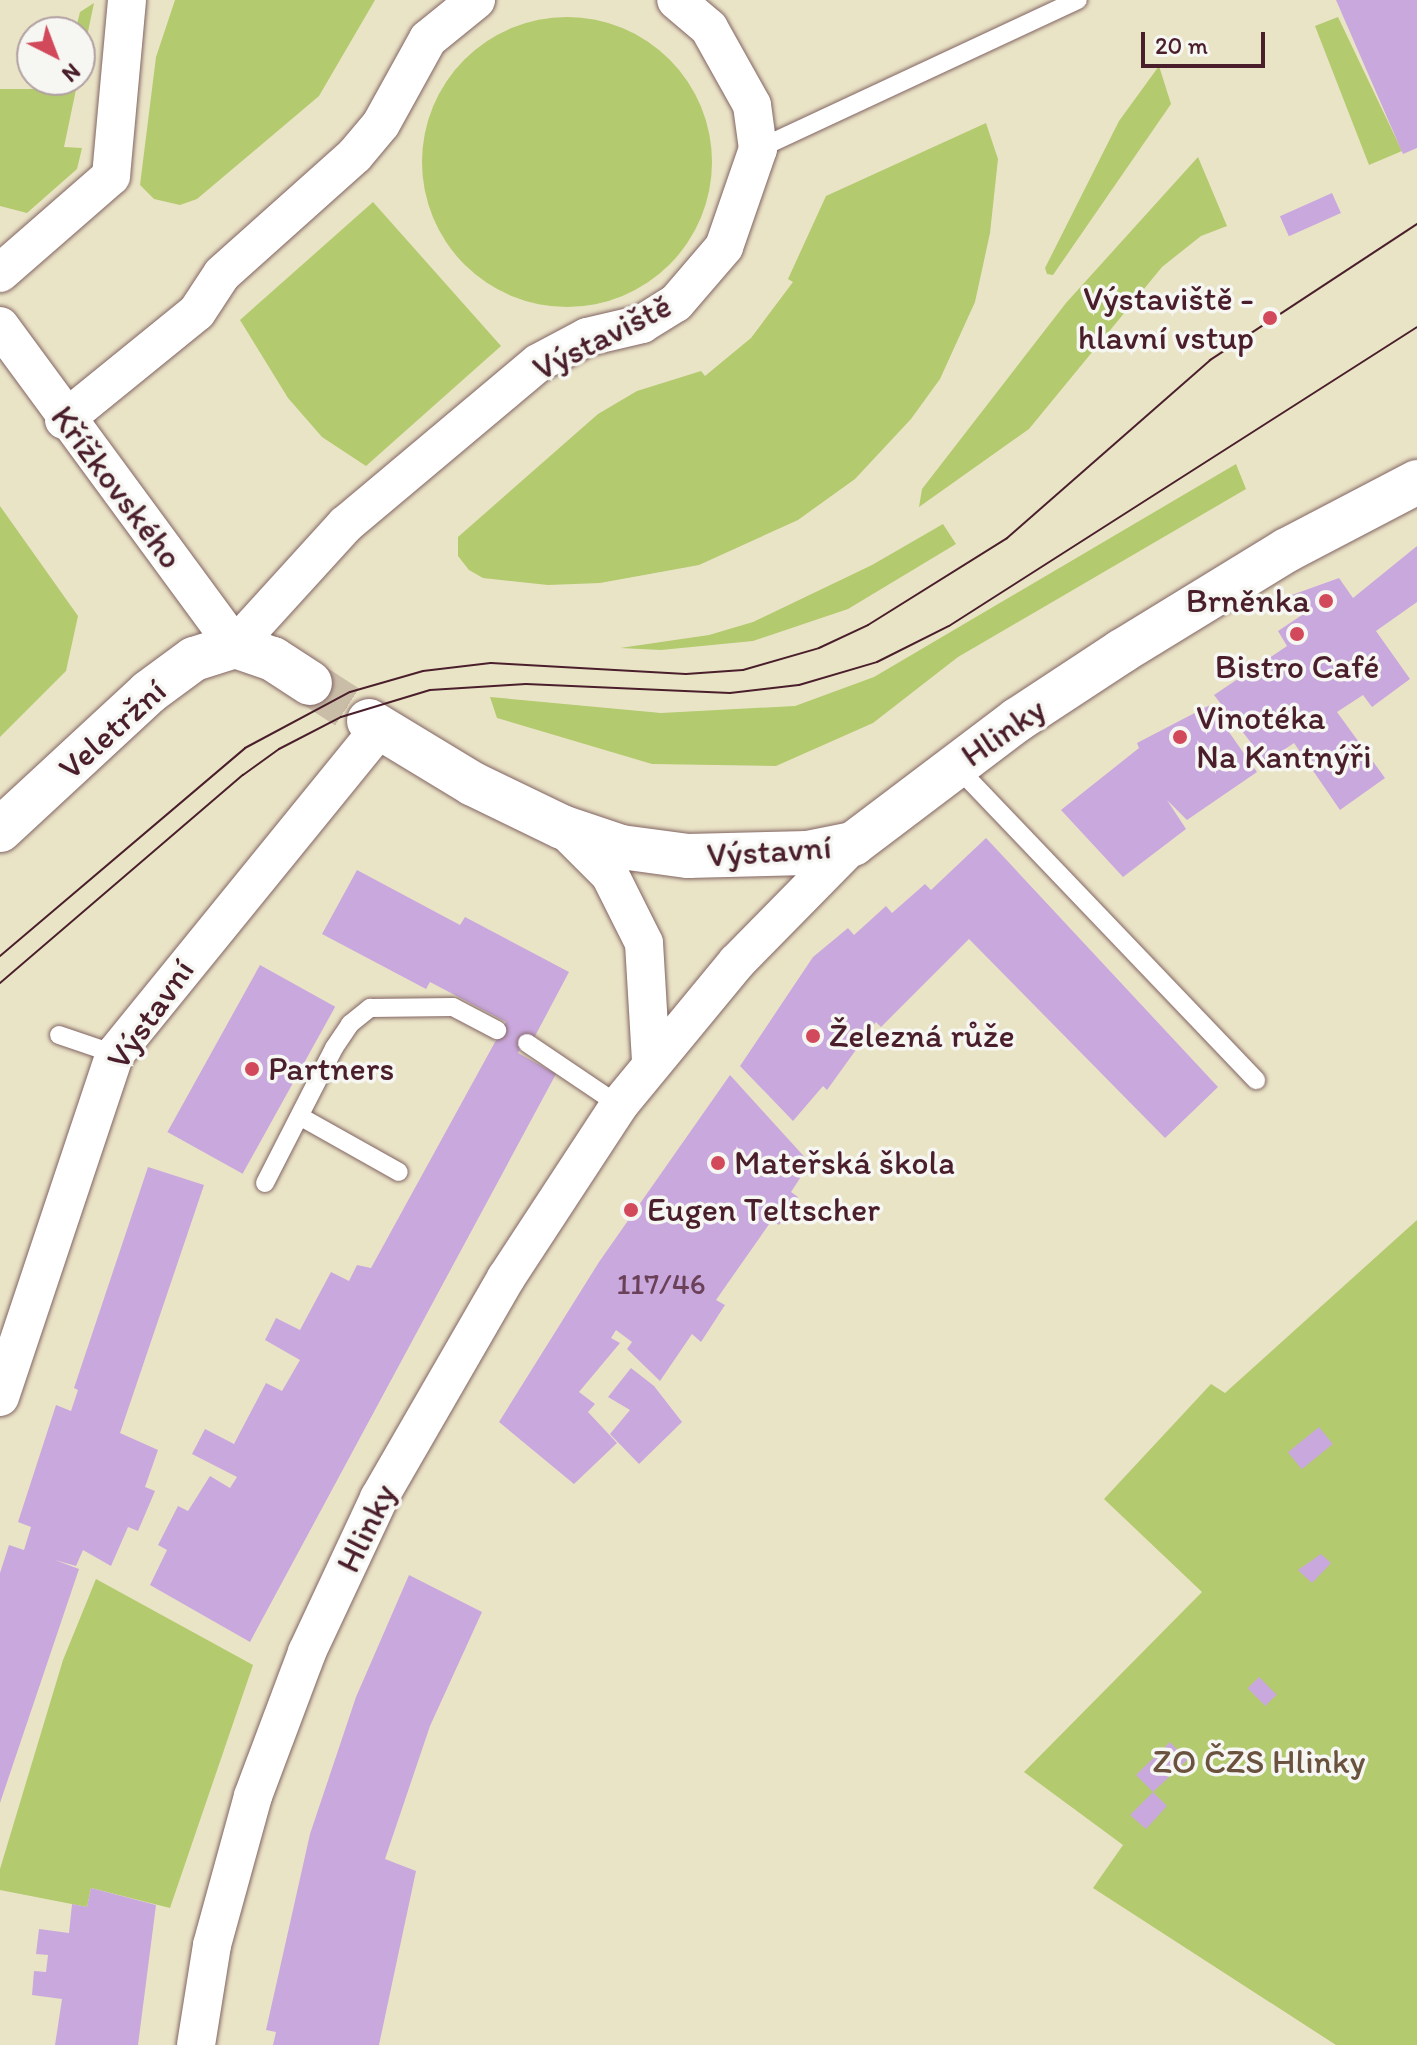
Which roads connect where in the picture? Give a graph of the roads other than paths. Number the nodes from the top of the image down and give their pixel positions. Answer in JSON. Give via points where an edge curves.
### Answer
{"nodes":[{"id":1,"x":127,"y":0,"type":"edge"},
{"id":2,"x":476,"y":0,"type":"edge"},
{"id":3,"x":676,"y":0,"type":"edge"},
{"id":4,"x":1078,"y":0,"type":"edge"},
{"id":5,"x":758,"y":149,"type":"junction"},
{"id":6,"x":0,"y":273,"type":"edge"},
{"id":7,"x":0,"y":326,"type":"edge"},
{"id":8,"x":64,"y":420,"type":"junction"},
{"id":9,"x":1417,"y":482,"type":"edge"},
{"id":10,"x":235,"y":646,"type":"junction"},
{"id":11,"x":310,"y":683,"type":"tunnel mouth"},
{"id":12,"x":374,"y":724,"type":"joint"},
{"id":13,"x":955,"y":765,"type":"junction"},
{"id":14,"x":562,"y":827,"type":"junction"},
{"id":15,"x":0,"y":830,"type":"edge"},
{"id":16,"x":853,"y":844,"type":"junction"},
{"id":17,"x":497,"y":1030,"type":"dead end"},
{"id":18,"x":59,"y":1035,"type":"dead end"},
{"id":19,"x":527,"y":1043,"type":"dead end"},
{"id":20,"x":115,"y":1054,"type":"junction"},
{"id":21,"x":651,"y":1062,"type":"junction"},
{"id":22,"x":1256,"y":1080,"type":"dead end"},
{"id":23,"x":619,"y":1105,"type":"junction"},
{"id":24,"x":301,"y":1117,"type":"junction"},
{"id":25,"x":399,"y":1172,"type":"dead end"},
{"id":26,"x":265,"y":1183,"type":"dead end"},
{"id":27,"x":0,"y":1397,"type":"edge"},
{"id":28,"x":196,"y":2045,"type":"edge"}],
"edges":[{"from":1,"to":6,"type":"street","via":[[111,176]]},
{"from":2,"to":8,"type":"street","via":[[428,39],[381,124],[355,155],[222,274],[197,312]]},
{"from":3,"to":5,"type":"street","name":"Výstaviště","via":[[709,28],[735,65],[752,105]]},
{"from":4,"to":5,"type":"lane"},
{"from":5,"to":10,"type":"street","name":"Výstaviště","via":[[724,247],[676,303],[642,324],[587,337],[538,363],[345,525]]},
{"from":7,"to":8,"type":"street","name":"Křížkovského"},
{"from":8,"to":10,"type":"street","name":"Křížkovského"},
{"from":9,"to":13,"type":"street","name":"Hlinky","via":[[1287,550],[1142,638]]},
{"from":10,"to":11,"type":"street","via":[[273,659]]},
{"from":10,"to":15,"type":"street","name":"Veletržní","via":[[194,659],[149,692]]},
{"from":12,"to":14,"type":"street","name":"Výstavní","via":[[473,784]]},
{"from":12,"to":20,"type":"street","name":"Výstavní"},
{"from":13,"to":16,"type":"street","name":"Hlinky"},
{"from":13,"to":22,"type":"lane"},
{"from":14,"to":16,"type":"street","name":"Výstavní","via":[[658,856],[807,853]]},
{"from":14,"to":21,"type":"street","via":[[610,875],[644,943]]},
{"from":16,"to":21,"type":"street","name":"Hlinky","via":[[747,951]]},
{"from":17,"to":24,"type":"lane","via":[[453,1007],[370,1008],[350,1024],[334,1048]]},
{"from":18,"to":20,"type":"lane"},
{"from":19,"to":23,"type":"lane"},
{"from":20,"to":27,"type":"street","name":"Výstavní"},
{"from":21,"to":23,"type":"street","name":"Hlinky"},
{"from":23,"to":28,"type":"street","name":"Hlinky","via":[[460,1355],[379,1498],[330,1602],[286,1703],[237,1848],[212,1945]]},
{"from":24,"to":25,"type":"lane"},
{"from":24,"to":26,"type":"lane"}]}
